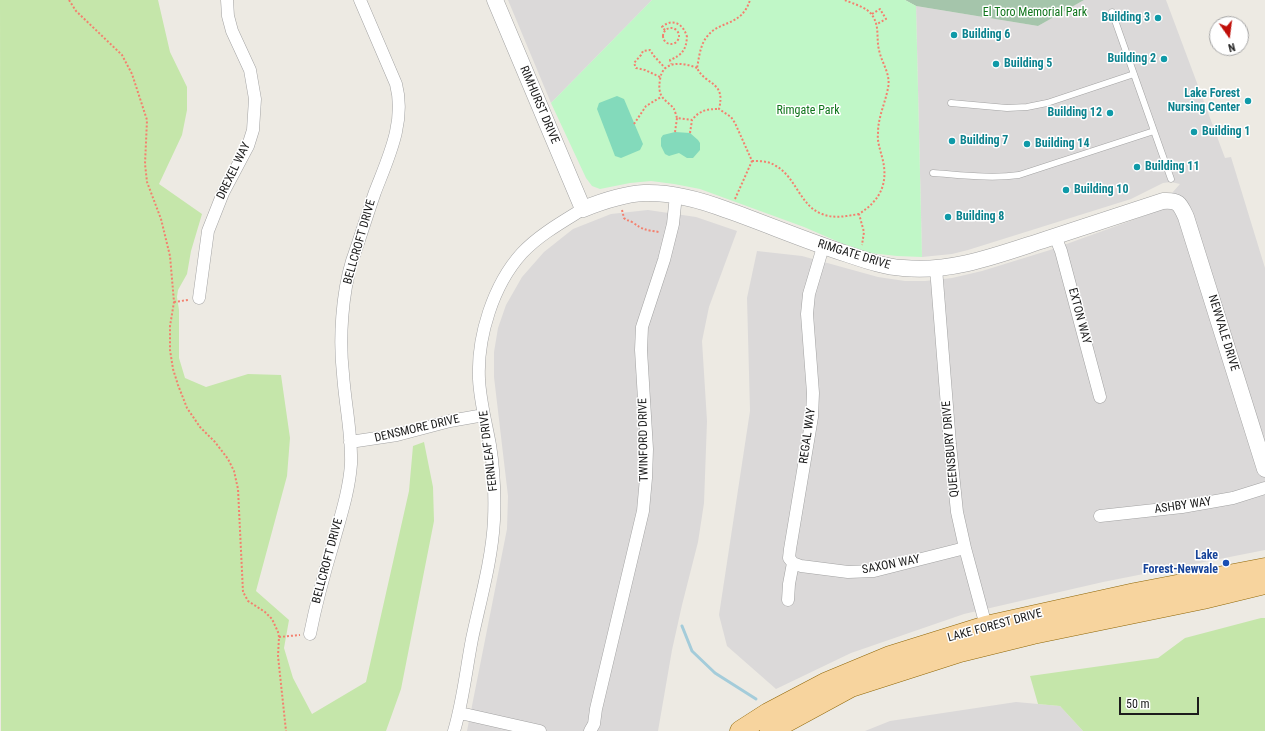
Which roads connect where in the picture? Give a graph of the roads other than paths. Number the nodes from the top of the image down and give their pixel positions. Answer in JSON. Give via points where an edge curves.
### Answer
{"nodes":[{"id":1,"x":227,"y":0,"type":"edge"},
{"id":2,"x":360,"y":0,"type":"edge"},
{"id":3,"x":495,"y":0,"type":"edge"},
{"id":4,"x":1112,"y":12,"type":"dead end"},
{"id":5,"x":1134,"y":74,"type":"junction"},
{"id":6,"x":951,"y":103,"type":"dead end"},
{"id":7,"x":1154,"y":131,"type":"junction"},
{"id":8,"x":933,"y":173,"type":"dead end"},
{"id":9,"x":1171,"y":179,"type":"dead end"},
{"id":10,"x":676,"y":195,"type":"junction"},
{"id":11,"x":1174,"y":201,"type":"joint"},
{"id":12,"x":583,"y":209,"type":"junction"},
{"id":13,"x":1055,"y":236,"type":"junction"},
{"id":14,"x":823,"y":247,"type":"junction"},
{"id":15,"x":936,"y":268,"type":"junction"},
{"id":16,"x":199,"y":298,"type":"road end"},
{"id":17,"x":1100,"y":397,"type":"dead end"},
{"id":18,"x":484,"y":415,"type":"junction"},
{"id":19,"x":350,"y":442,"type":"junction"},
{"id":20,"x":1265,"y":469,"type":"edge"},
{"id":21,"x":1265,"y":488,"type":"edge"},
{"id":22,"x":1100,"y":516,"type":"dead end"},
{"id":23,"x":965,"y":548,"type":"junction"},
{"id":24,"x":793,"y":563,"type":"junction"},
{"id":25,"x":1265,"y":568,"type":"edge"},
{"id":26,"x":1265,"y":584,"type":"edge"},
{"id":27,"x":788,"y":600,"type":"dead end"},
{"id":28,"x":986,"y":626,"type":"junction"},
{"id":29,"x":310,"y":634,"type":"road end"},
{"id":30,"x":1033,"y":634,"type":"junction"},
{"id":31,"x":960,"y":652,"type":"junction"},
{"id":32,"x":806,"y":693,"type":"junction"},
{"id":33,"x":460,"y":713,"type":"junction"},
{"id":34,"x":454,"y":731,"type":"edge"},
{"id":35,"x":540,"y":731,"type":"edge"},
{"id":36,"x":590,"y":731,"type":"edge"},
{"id":37,"x":740,"y":731,"type":"edge"},
{"id":38,"x":754,"y":731,"type":"edge"},
{"id":39,"x":770,"y":731,"type":"edge"}],
"edges":[{"from":1,"to":16,"type":"street","name":"DREXEL WAY","via":[[232,31],[250,70],[255,99],[253,130],[208,231]]},
{"from":2,"to":19,"type":"street","name":"BELLCROFT DRIVE","via":[[396,84],[399,98],[395,140],[366,217],[344,299],[342,372]]},
{"from":3,"to":12,"type":"street","name":"RIMHURST DRIVE"},
{"from":4,"to":5,"type":"lane"},
{"from":5,"to":6,"type":"lane","via":[[1047,103],[1027,107],[1007,108]]},
{"from":5,"to":7,"type":"lane"},
{"from":7,"to":8,"type":"lane","via":[[1019,175],[988,177]]},
{"from":7,"to":9,"type":"lane"},
{"from":10,"to":12,"type":"street","name":"RIMGATE DRIVE","via":[[644,193],[606,200]]},
{"from":10,"to":14,"type":"street","name":"RIMGATE DRIVE","via":[[702,201]]},
{"from":10,"to":36,"type":"street","name":"TWINFORD DRIVE","via":[[673,224],[664,260],[642,327],[647,449],[643,511],[594,724]]},
{"from":11,"to":13,"type":"street","name":"RIMGATE DRIVE","via":[[1163,201]]},
{"from":11,"to":20,"type":"street","name":"NEWVALE DRIVE","via":[[1179,204],[1186,217]]},
{"from":12,"to":18,"type":"street","name":"FERNLEAF DRIVE","via":[[541,236],[522,254],[508,272],[499,290],[484,330],[480,354],[479,380]]},
{"from":13,"to":15,"type":"street","name":"RIMGATE DRIVE","via":[[985,259]]},
{"from":13,"to":17,"type":"street","name":"EXTON WAY"},
{"from":14,"to":15,"type":"street","name":"RIMGATE DRIVE","via":[[879,264],[901,268]]},
{"from":14,"to":24,"type":"street","name":"REGAL WAY","via":[[809,294],[812,417],[790,549],[789,558]]},
{"from":15,"to":23,"type":"street","name":"QUEENSBURY DRIVE","via":[[957,512]]},
{"from":18,"to":19,"type":"street","name":"DENSMORE DRIVE","via":[[450,421],[397,436]]},
{"from":18,"to":33,"type":"street","name":"FERNLEAF DRIVE","via":[[493,478],[492,548]]},
{"from":19,"to":29,"type":"street","name":"BELLCROFT DRIVE","via":[[348,488],[318,594]]},
{"from":21,"to":22,"type":"street","name":"ASHBY WAY","via":[[1233,498],[1182,507]]},
{"from":23,"to":24,"type":"street","name":"SAXON WAY","via":[[874,570],[848,572]]},
{"from":23,"to":28,"type":"street","name":"QUEENSBURY DRIVE"},
{"from":24,"to":27,"type":"street","name":"REGAL WAY"},
{"from":25,"to":28,"type":"main road","name":"LAKE FOREST DRIVE"},
{"from":26,"to":30,"type":"main road","name":"LAKE FOREST DRIVE"},
{"from":28,"to":30,"type":"main road","via":[[1022,629]]},
{"from":28,"to":31,"type":"main road","via":[[968,641]]},
{"from":28,"to":32,"type":"main road","name":"LAKE FOREST DRIVE","via":[[890,656]]},
{"from":30,"to":31,"type":"main road","name":"LAKE FOREST DRIVE"},
{"from":31,"to":39,"type":"main road","name":"LAKE FOREST DRIVE","via":[[851,687]]},
{"from":32,"to":37,"type":"main road","name":"LAKE FOREST DRIVE"},
{"from":32,"to":38,"type":"street"},
{"from":33,"to":34,"type":"street","name":"FERNLEAF DRIVE"},
{"from":33,"to":35,"type":"street"}]}
